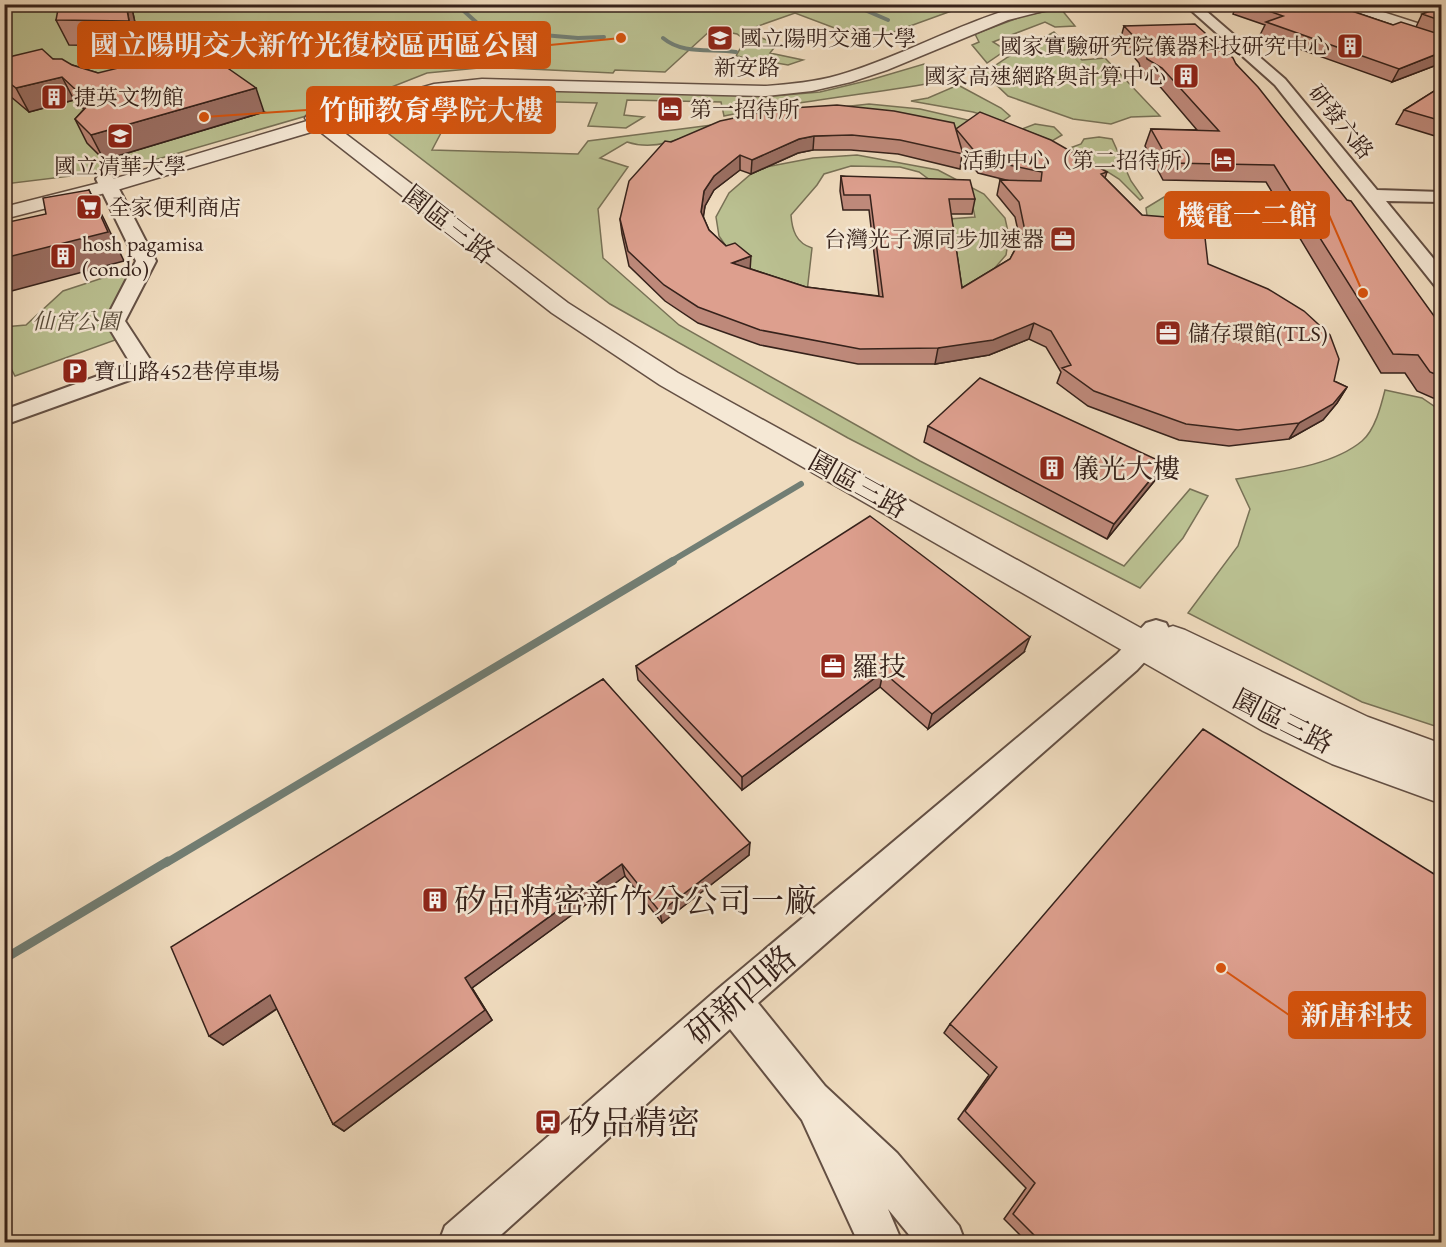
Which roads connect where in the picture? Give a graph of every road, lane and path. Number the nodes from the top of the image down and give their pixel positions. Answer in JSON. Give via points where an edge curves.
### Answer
{"nodes":[{"id":1,"x":1010,"y":4,"type":"edge"},
{"id":2,"x":1054,"y":4,"type":"edge"},
{"id":3,"x":1190,"y":4,"type":"edge"},
{"id":4,"x":1322,"y":4,"type":"edge"},
{"id":5,"x":1341,"y":4,"type":"edge"},
{"id":6,"x":1442,"y":36,"type":"edge"},
{"id":7,"x":1442,"y":43,"type":"edge"},
{"id":8,"x":326,"y":118,"type":"junction"},
{"id":9,"x":108,"y":183,"type":"junction"},
{"id":10,"x":1372,"y":195,"type":"junction"},
{"id":11,"x":1442,"y":197,"type":"edge"},
{"id":12,"x":4,"y":206,"type":"edge"},
{"id":13,"x":4,"y":213,"type":"edge"},
{"id":14,"x":1442,"y":282,"type":"edge"},
{"id":15,"x":4,"y":418,"type":"edge"},
{"id":16,"x":1150,"y":638,"type":"junction"},
{"id":17,"x":1442,"y":760,"type":"edge"},
{"id":18,"x":1442,"y":787,"type":"edge"},
{"id":19,"x":732,"y":1001,"type":"junction"},
{"id":20,"x":811,"y":1100,"type":"junction"},
{"id":21,"x":461,"y":1242,"type":"edge"},
{"id":22,"x":880,"y":1242,"type":"edge"},
{"id":23,"x":943,"y":1242,"type":"edge"}],
"edges":[{"from":1,"to":8,"type":"street","name":"新安路","via":[[831,72],[794,79],[723,82],[462,78],[425,84]]},
{"from":2,"to":8,"type":"street","name":"新安路","via":[[1002,16],[858,75],[794,89],[460,85]]},
{"from":3,"to":10,"type":"street","name":"研發六路","via":[[1280,82]]},
{"from":4,"to":7,"type":"street"},
{"from":5,"to":6,"type":"street"},
{"from":8,"to":9,"type":"street"},
{"from":8,"to":16,"type":"street","name":"園區三路","via":[[551,301],[669,379]]},
{"from":9,"to":12,"type":"street"},
{"from":9,"to":13,"type":"street"},
{"from":9,"to":15,"type":"street","via":[[146,261],[115,321],[144,367]]},
{"from":10,"to":11,"type":"street"},
{"from":10,"to":14,"type":"street","name":"研發六路"},
{"from":16,"to":17,"type":"street","name":"園區三路","via":[[1355,728]]},
{"from":16,"to":18,"type":"street","name":"園區三路","via":[[1286,725],[1345,753]]},
{"from":16,"to":19,"type":"street","name":"研新四路"},
{"from":19,"to":20,"type":"street"},
{"from":19,"to":21,"type":"street","name":"研新四路"},
{"from":20,"to":22,"type":"street","via":[[863,1200]]},
{"from":20,"to":23,"type":"street","via":[[882,1168]]}]}
